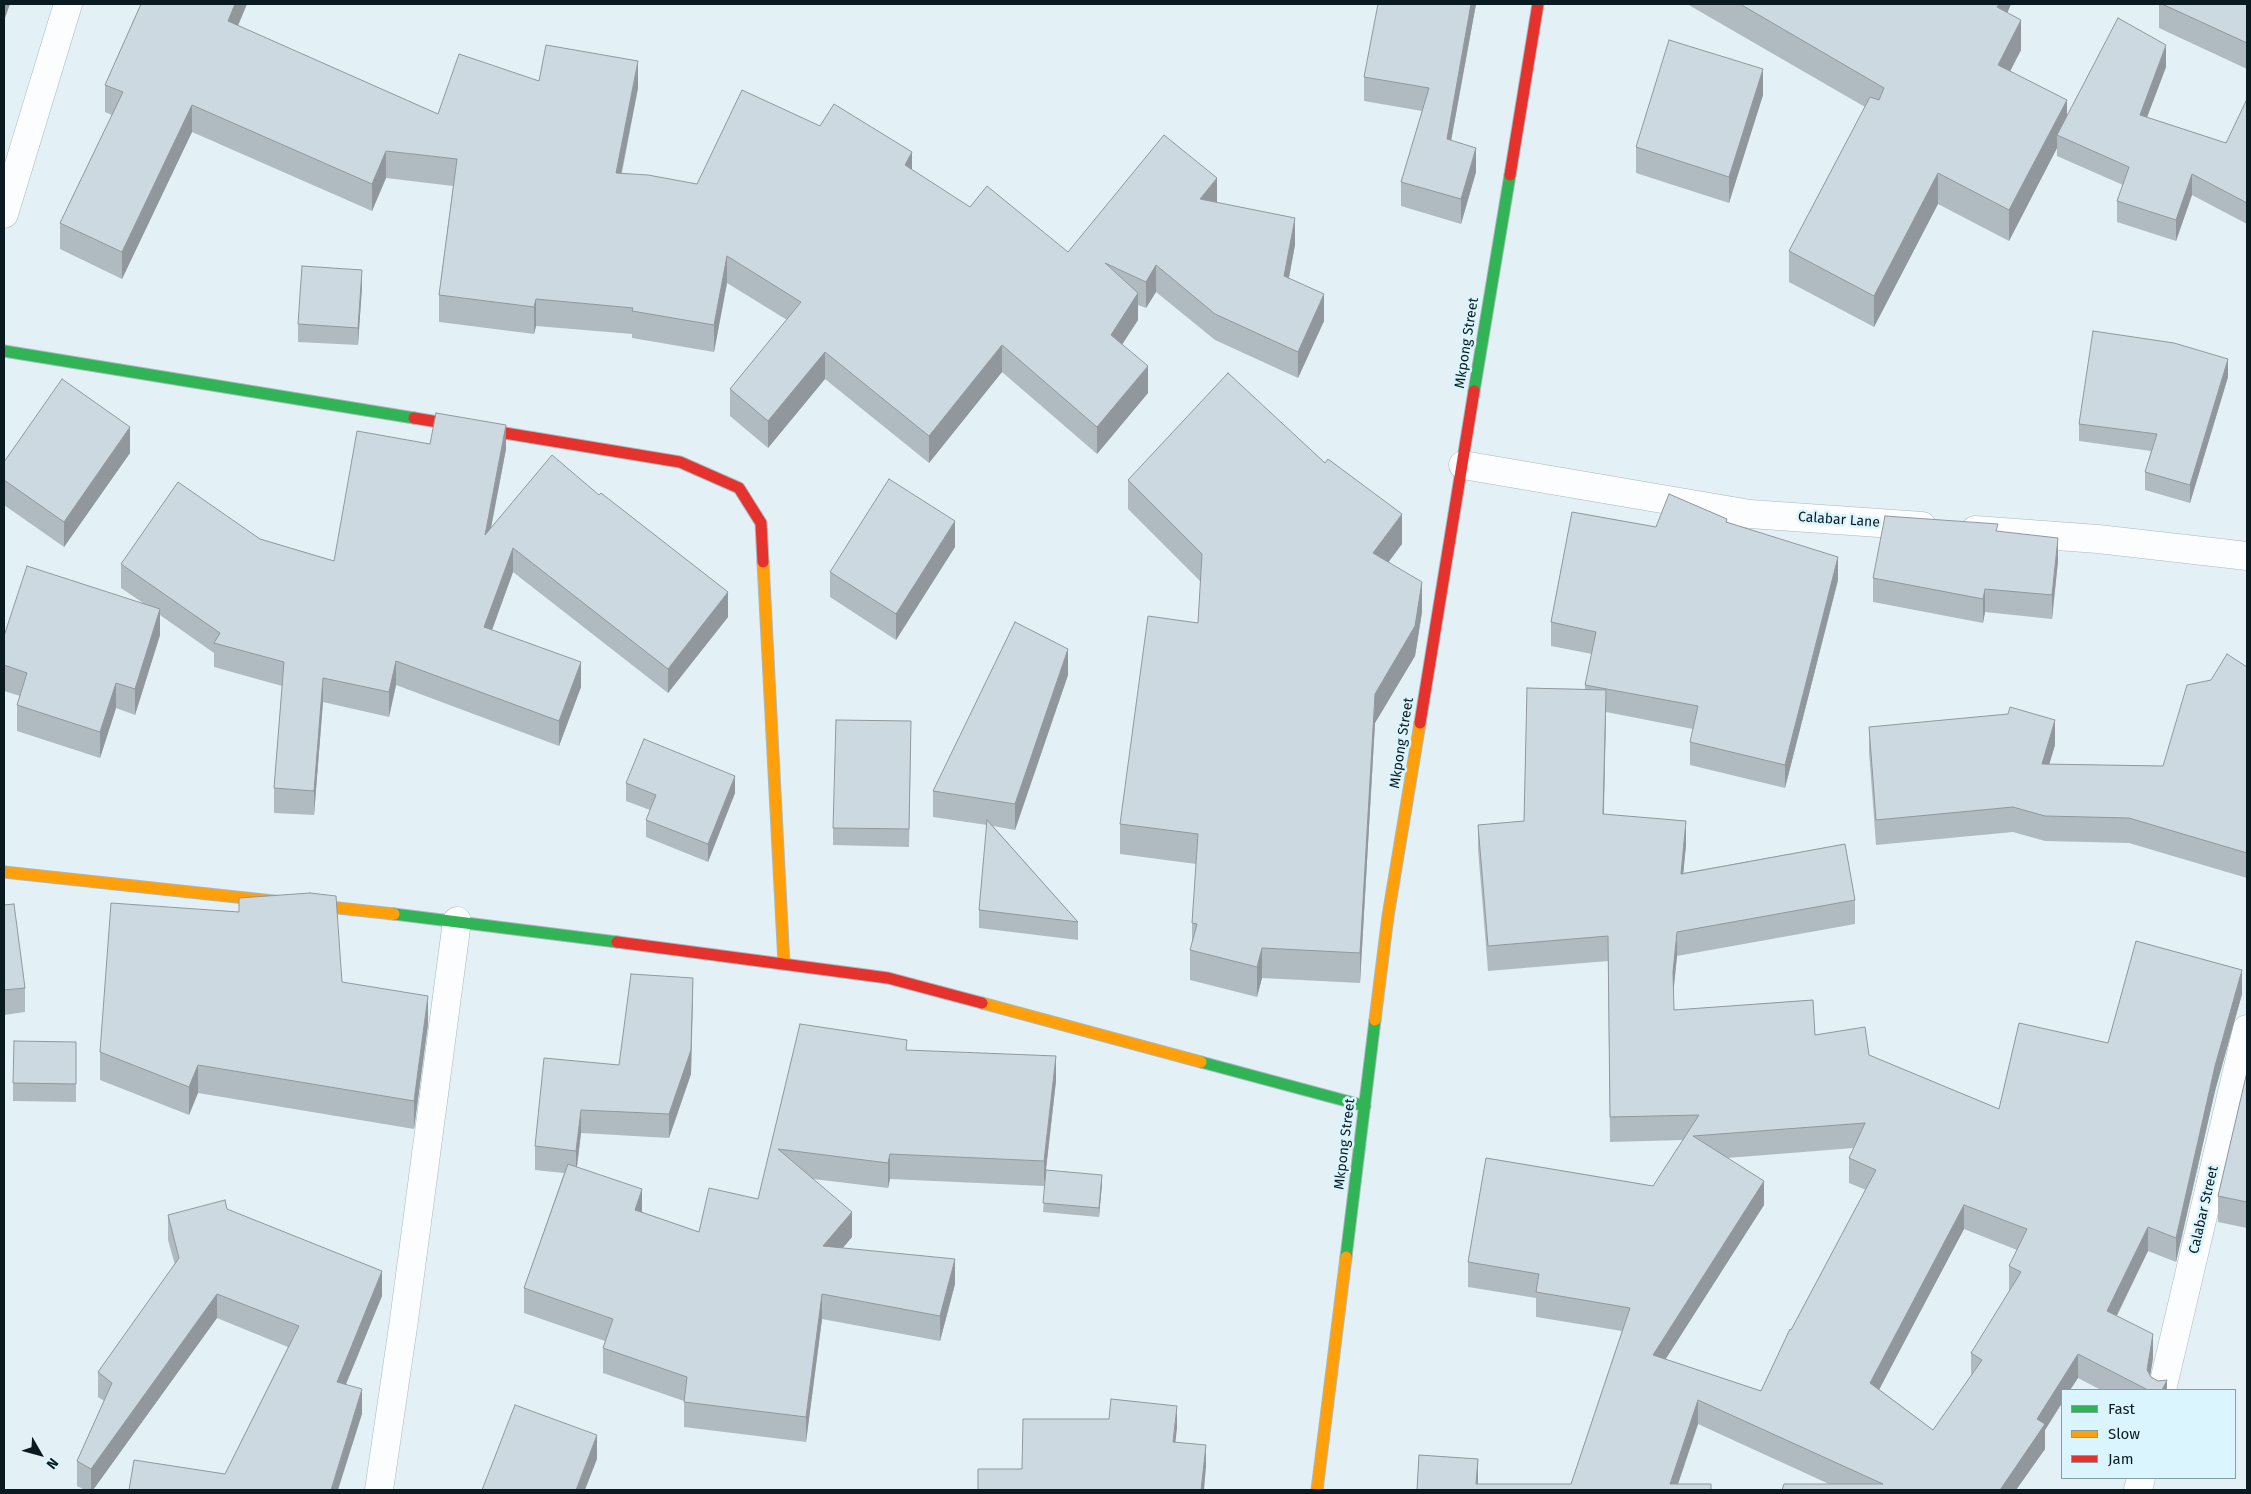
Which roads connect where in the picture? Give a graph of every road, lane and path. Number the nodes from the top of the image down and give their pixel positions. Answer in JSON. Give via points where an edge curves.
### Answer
{"nodes":[{"id":1,"x":68,"y":4,"type":"edge"},
{"id":2,"x":1538,"y":4,"type":"edge"},
{"id":3,"x":4,"y":214,"type":"edge"},
{"id":4,"x":4,"y":351,"type":"edge"},
{"id":5,"x":1463,"y":465,"type":"junction"},
{"id":6,"x":2247,"y":556,"type":"edge"},
{"id":7,"x":4,"y":872,"type":"edge"},
{"id":8,"x":456,"y":921,"type":"junction"},
{"id":9,"x":784,"y":964,"type":"junction"},
{"id":10,"x":2247,"y":1029,"type":"edge"},
{"id":11,"x":1365,"y":1106,"type":"junction"},
{"id":12,"x":2162,"y":1389,"type":"edge"},
{"id":13,"x":379,"y":1490,"type":"edge"},
{"id":14,"x":1317,"y":1490,"type":"edge"}],
"edges":[{"from":1,"to":3,"type":"street"},
{"from":2,"to":5,"type":"street","name":"Mkpong Street"},
{"from":4,"to":9,"type":"street","via":[[680,462],[739,488],[761,523]]},
{"from":5,"to":6,"type":"street","name":"Calabar Lane","via":[[1750,514],[2098,539]]},
{"from":5,"to":11,"type":"street","name":"Mkpong Street","via":[[1388,916]]},
{"from":7,"to":8,"type":"street"},
{"from":8,"to":9,"type":"street"},
{"from":8,"to":13,"type":"street"},
{"from":9,"to":11,"type":"street","via":[[888,978]]},
{"from":10,"to":12,"type":"street","name":"Calabar Street"},
{"from":11,"to":14,"type":"street","name":"Mkpong Street"}]}
